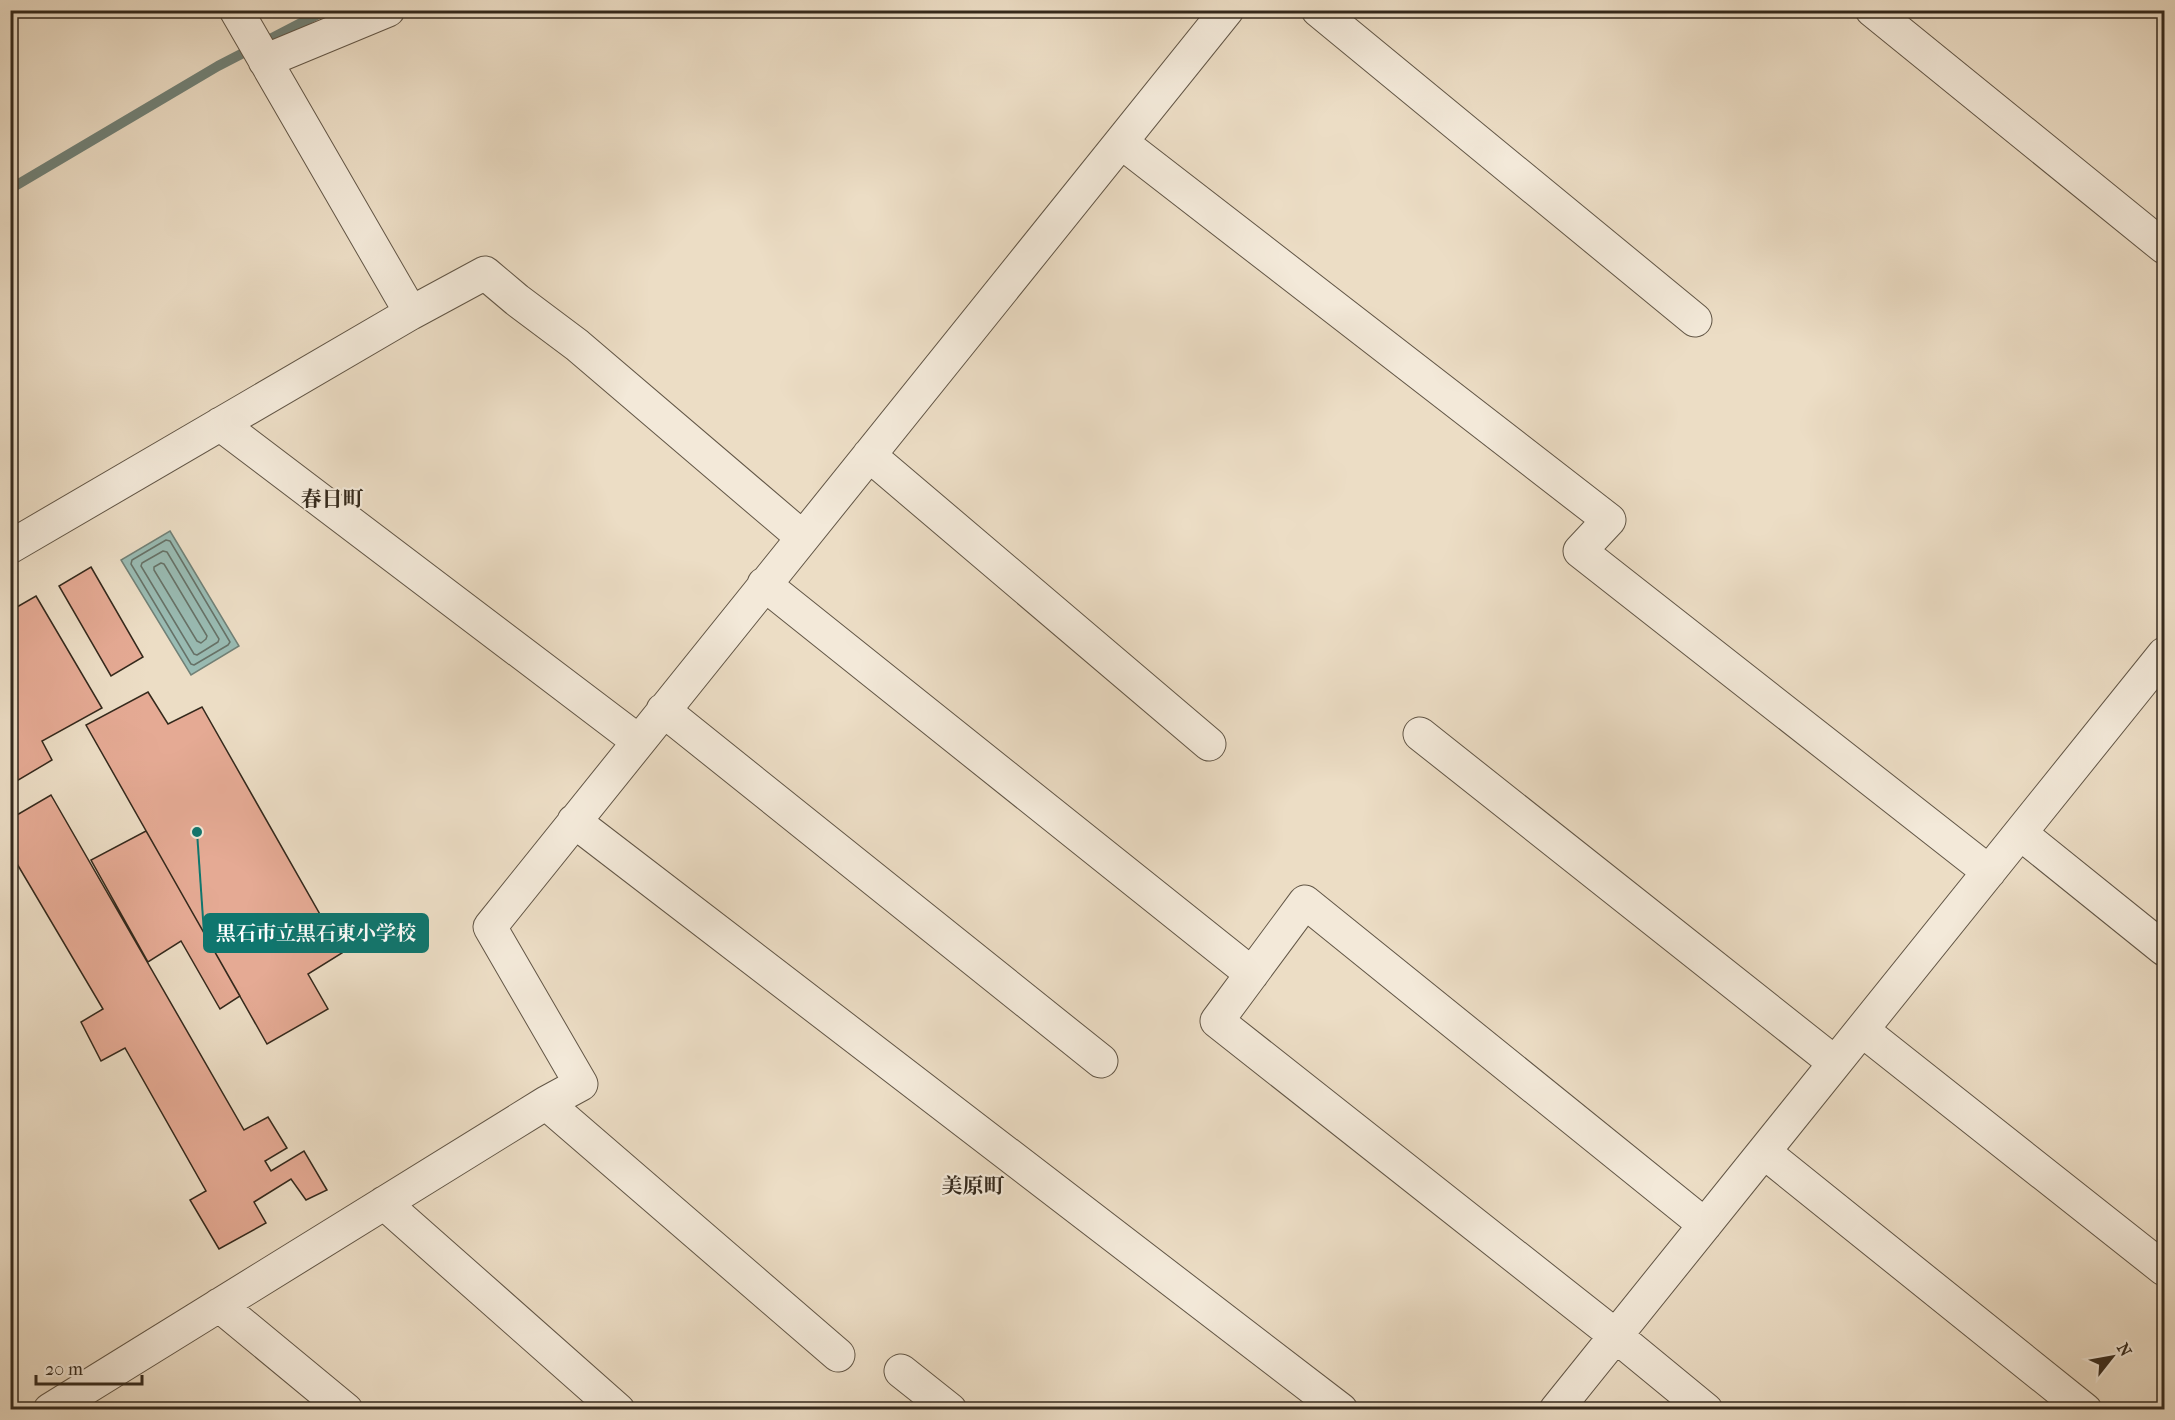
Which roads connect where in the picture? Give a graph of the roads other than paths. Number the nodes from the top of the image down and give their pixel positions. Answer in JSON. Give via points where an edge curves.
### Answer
{"nodes":[{"id":1,"x":236,"y":10,"type":"edge"},
{"id":2,"x":387,"y":10,"type":"edge"},
{"id":3,"x":1227,"y":10,"type":"edge"},
{"id":4,"x":1318,"y":10,"type":"edge"},
{"id":5,"x":1872,"y":10,"type":"edge"},
{"id":6,"x":265,"y":61,"type":"junction"},
{"id":7,"x":1121,"y":142,"type":"junction"},
{"id":8,"x":2164,"y":247,"type":"edge"},
{"id":9,"x":411,"y":313,"type":"junction"},
{"id":10,"x":1695,"y":320,"type":"dead end"},
{"id":11,"x":220,"y":424,"type":"junction"},
{"id":12,"x":869,"y":454,"type":"junction"},
{"id":13,"x":802,"y":537,"type":"junction"},
{"id":14,"x":10,"y":547,"type":"edge"},
{"id":15,"x":765,"y":584,"type":"junction"},
{"id":16,"x":2164,"y":654,"type":"edge"},
{"id":17,"x":663,"y":710,"type":"junction"},
{"id":18,"x":1420,"y":734,"type":"dead end"},
{"id":19,"x":638,"y":741,"type":"junction"},
{"id":20,"x":1209,"y":744,"type":"dead end"},
{"id":21,"x":574,"y":821,"type":"junction"},
{"id":22,"x":2020,"y":833,"type":"junction"},
{"id":23,"x":1989,"y":872,"type":"junction"},
{"id":24,"x":2164,"y":949,"type":"edge"},
{"id":25,"x":1252,"y":974,"type":"junction"},
{"id":26,"x":1862,"y":1030,"type":"junction"},
{"id":27,"x":1101,"y":1061,"type":"dead end"},
{"id":28,"x":1835,"y":1064,"type":"junction"},
{"id":29,"x":546,"y":1103,"type":"junction"},
{"id":30,"x":1764,"y":1152,"type":"junction"},
{"id":31,"x":384,"y":1203,"type":"junction"},
{"id":32,"x":1705,"y":1225,"type":"junction"},
{"id":33,"x":2164,"y":1269,"type":"edge"},
{"id":34,"x":219,"y":1305,"type":"junction"},
{"id":35,"x":1616,"y":1336,"type":"junction"},
{"id":36,"x":838,"y":1355,"type":"dead end"},
{"id":37,"x":901,"y":1371,"type":"dead end"},
{"id":38,"x":65,"y":1406,"type":"edge"},
{"id":39,"x":346,"y":1410,"type":"edge"},
{"id":40,"x":618,"y":1410,"type":"edge"},
{"id":41,"x":950,"y":1410,"type":"edge"},
{"id":42,"x":1341,"y":1410,"type":"edge"},
{"id":43,"x":1557,"y":1410,"type":"edge"},
{"id":44,"x":1706,"y":1410,"type":"edge"},
{"id":45,"x":2085,"y":1410,"type":"edge"}],
"edges":[{"from":1,"to":6,"type":"street"},
{"from":2,"to":6,"type":"street"},
{"from":3,"to":7,"type":"street"},
{"from":4,"to":10,"type":"street"},
{"from":5,"to":8,"type":"street"},
{"from":6,"to":9,"type":"street"},
{"from":7,"to":12,"type":"street"},
{"from":7,"to":23,"type":"street","via":[[1609,520],[1580,551]]},
{"from":9,"to":11,"type":"street"},
{"from":9,"to":13,"type":"street","via":[[485,273],[577,345]]},
{"from":11,"to":14,"type":"street"},
{"from":11,"to":19,"type":"street"},
{"from":12,"to":13,"type":"street"},
{"from":12,"to":20,"type":"street"},
{"from":13,"to":15,"type":"street"},
{"from":15,"to":17,"type":"street"},
{"from":15,"to":25,"type":"street"},
{"from":16,"to":22,"type":"street"},
{"from":17,"to":19,"type":"street"},
{"from":17,"to":27,"type":"street"},
{"from":18,"to":28,"type":"street"},
{"from":19,"to":21,"type":"street"},
{"from":21,"to":29,"type":"street","via":[[490,927],[581,1084]]},
{"from":21,"to":42,"type":"street"},
{"from":22,"to":23,"type":"street"},
{"from":22,"to":24,"type":"street"},
{"from":23,"to":26,"type":"street"},
{"from":25,"to":32,"type":"street","via":[[1305,902]]},
{"from":25,"to":35,"type":"street","via":[[1217,1021]]},
{"from":26,"to":28,"type":"street"},
{"from":26,"to":33,"type":"street"},
{"from":28,"to":30,"type":"street"},
{"from":29,"to":31,"type":"street"},
{"from":29,"to":36,"type":"street"},
{"from":30,"to":32,"type":"street"},
{"from":30,"to":45,"type":"street"},
{"from":31,"to":34,"type":"street"},
{"from":31,"to":40,"type":"street"},
{"from":32,"to":35,"type":"street"},
{"from":34,"to":38,"type":"street"},
{"from":34,"to":39,"type":"street"},
{"from":35,"to":43,"type":"street"},
{"from":35,"to":44,"type":"street"},
{"from":37,"to":41,"type":"street"}]}
